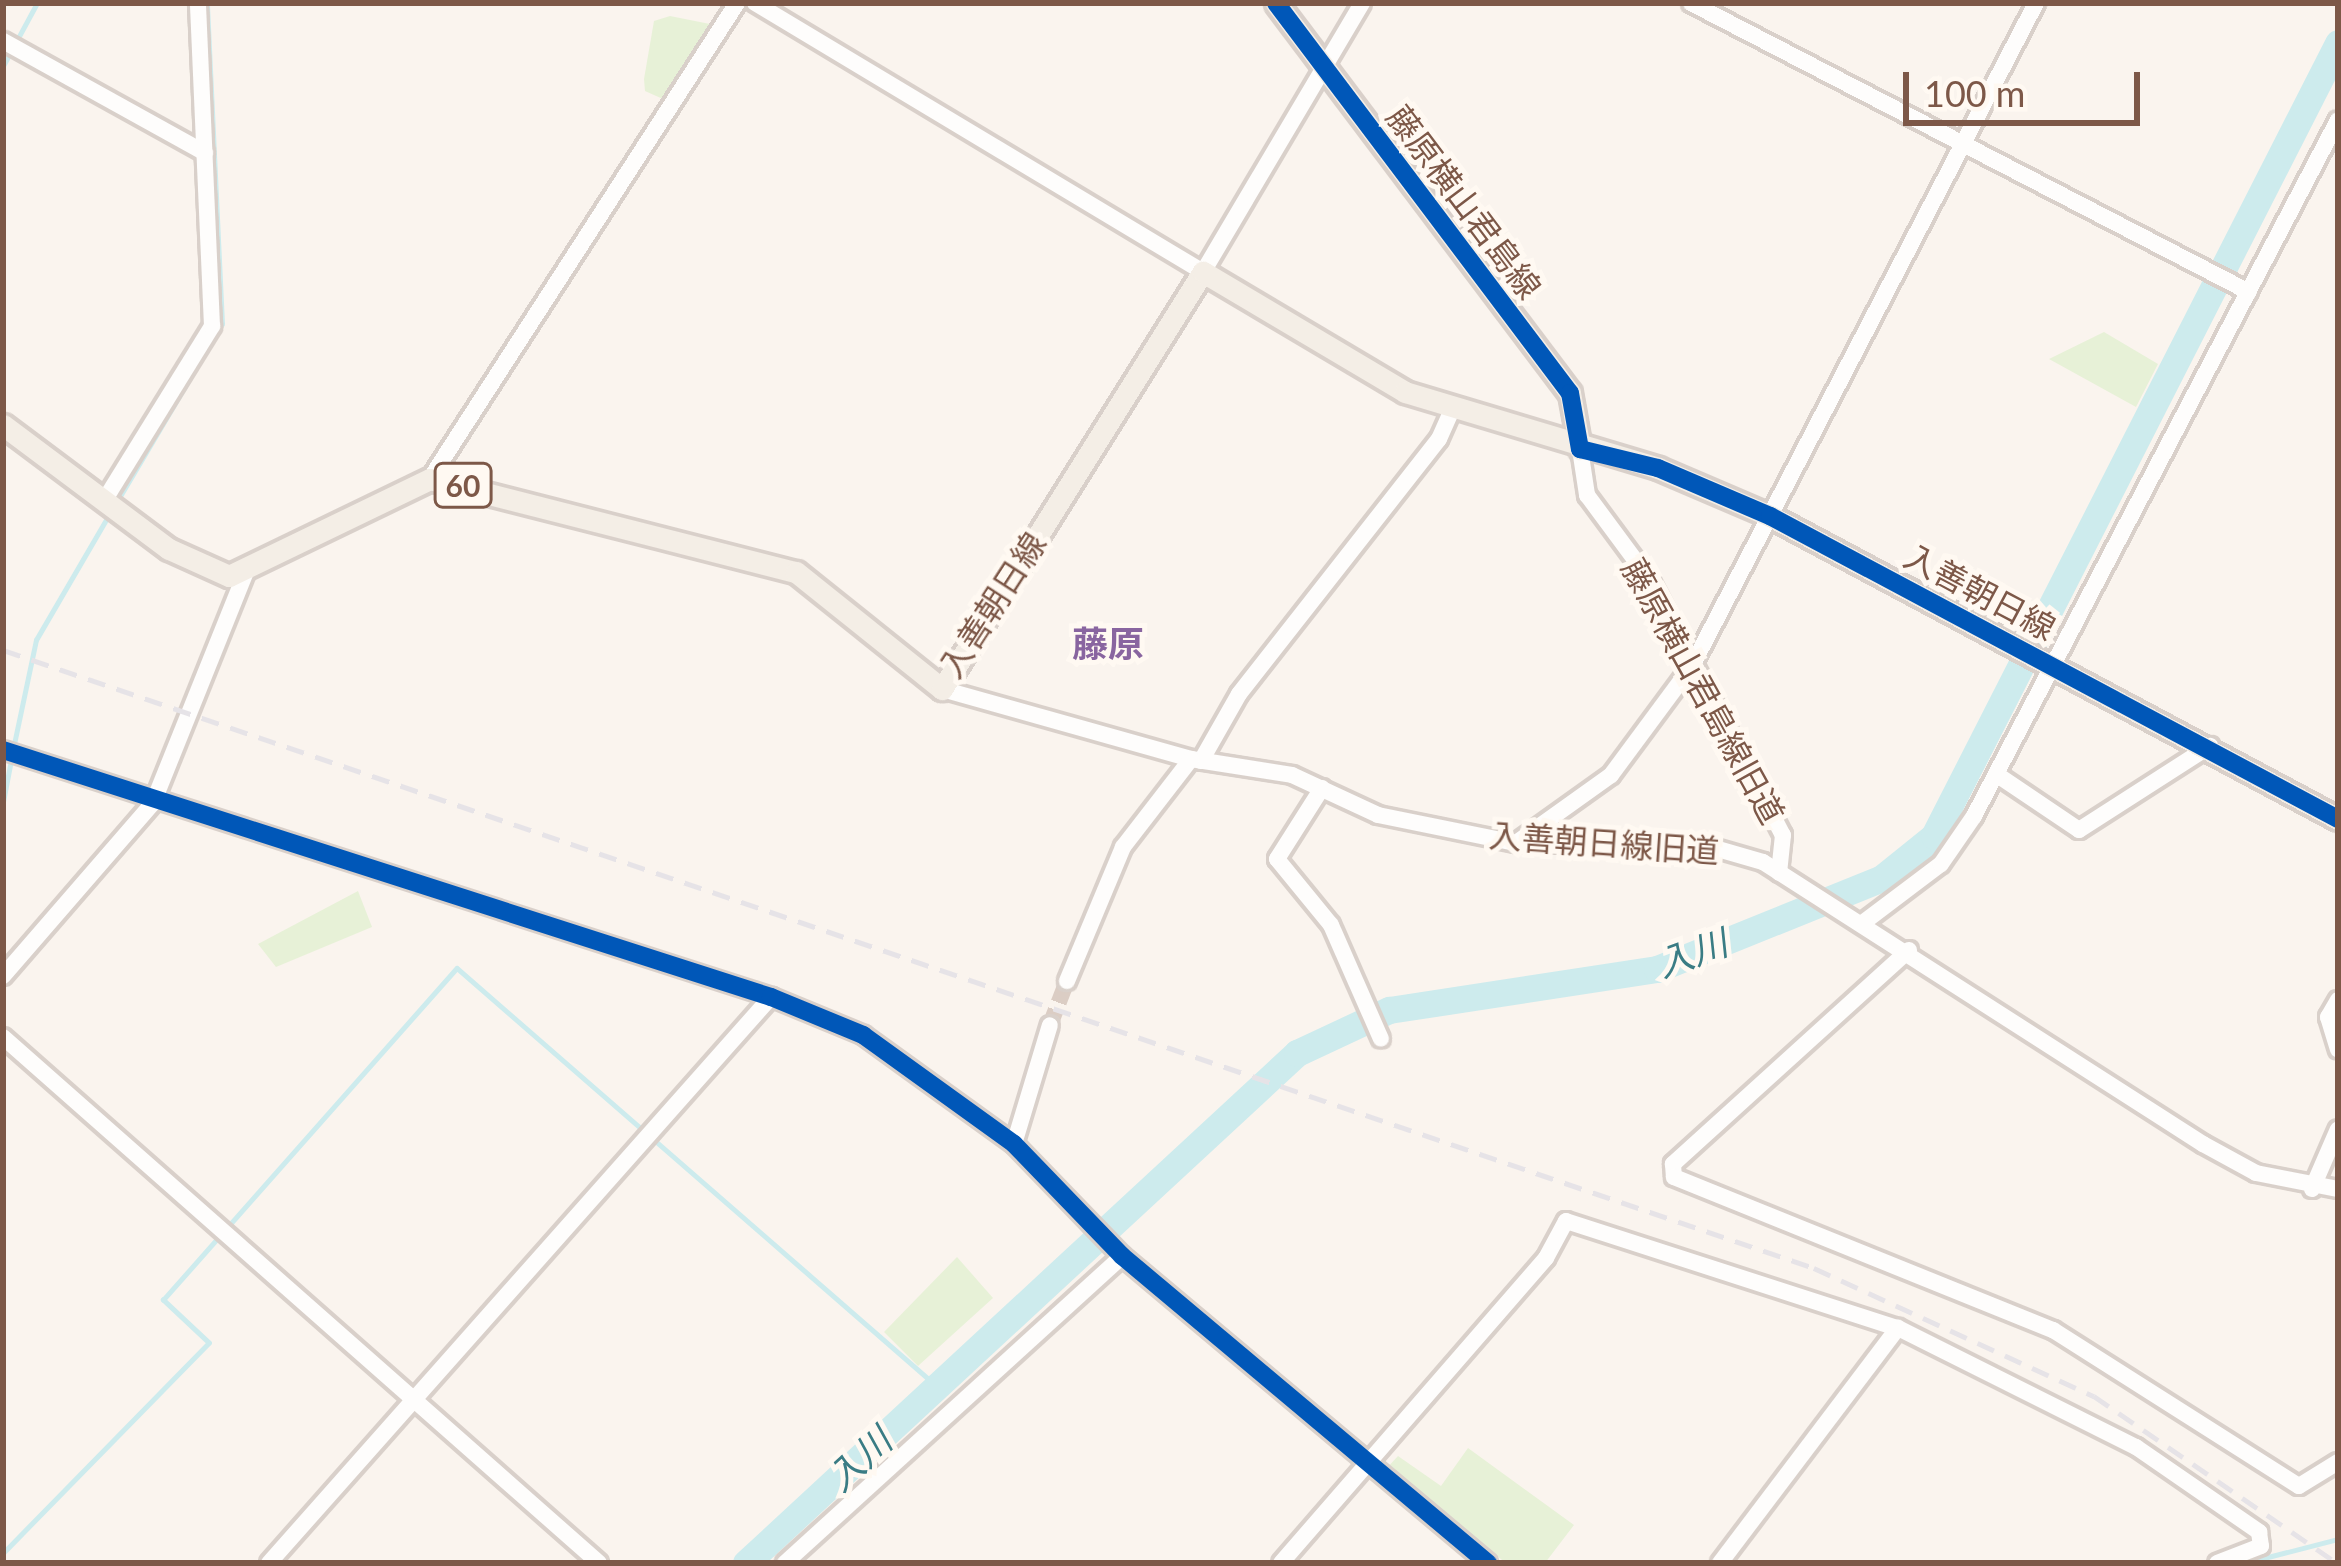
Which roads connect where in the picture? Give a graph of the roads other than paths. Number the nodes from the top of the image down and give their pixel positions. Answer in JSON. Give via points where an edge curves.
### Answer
{"nodes":[{"id":1,"x":198,"y":3,"type":"edge"},
{"id":2,"x":736,"y":3,"type":"edge"},
{"id":3,"x":755,"y":3,"type":"edge"},
{"id":4,"x":1276,"y":3,"type":"edge"},
{"id":5,"x":1363,"y":3,"type":"edge"},
{"id":6,"x":1691,"y":3,"type":"edge"},
{"id":7,"x":2036,"y":3,"type":"edge"},
{"id":8,"x":3,"y":40,"type":"edge"},
{"id":9,"x":1323,"y":67,"type":"junction"},
{"id":10,"x":2338,"y":120,"type":"edge"},
{"id":11,"x":1963,"y":142,"type":"junction"},
{"id":12,"x":2331,"y":152,"type":"edge"},
{"id":13,"x":206,"y":153,"type":"junction"},
{"id":14,"x":1203,"y":272,"type":"junction"},
{"id":15,"x":2249,"y":292,"type":"junction"},
{"id":16,"x":1452,"y":410,"type":"junction"},
{"id":17,"x":3,"y":425,"type":"edge"},
{"id":18,"x":1580,"y":449,"type":"junction"},
{"id":19,"x":430,"y":479,"type":"junction"},
{"id":20,"x":104,"y":501,"type":"junction"},
{"id":21,"x":1770,"y":516,"type":"junction"},
{"id":22,"x":245,"y":574,"type":"junction"},
{"id":23,"x":1693,"y":664,"type":"junction"},
{"id":24,"x":2053,"y":664,"type":"junction"},
{"id":25,"x":942,"y":689,"type":"junction"},
{"id":26,"x":2210,"y":746,"type":"junction"},
{"id":27,"x":3,"y":750,"type":"edge"},
{"id":28,"x":1196,"y":760,"type":"junction"},
{"id":29,"x":1996,"y":774,"type":"junction"},
{"id":30,"x":1322,"y":788,"type":"junction"},
{"id":31,"x":153,"y":803,"type":"junction"},
{"id":32,"x":2338,"y":819,"type":"edge"},
{"id":33,"x":1516,"y":843,"type":"junction"},
{"id":34,"x":1779,"y":873,"type":"junction"},
{"id":35,"x":1859,"y":919,"type":"junction"},
{"id":36,"x":1909,"y":950,"type":"junction"},
{"id":37,"x":3,"y":976,"type":"edge"},
{"id":38,"x":1066,"y":981,"type":"tunnel mouth"},
{"id":39,"x":771,"y":997,"type":"junction"},
{"id":40,"x":2338,"y":1000,"type":"edge"},
{"id":41,"x":1050,"y":1025,"type":"tunnel mouth"},
{"id":42,"x":3,"y":1037,"type":"edge"},
{"id":43,"x":1382,"y":1039,"type":"dead end"},
{"id":44,"x":2338,"y":1048,"type":"edge"},
{"id":45,"x":2338,"y":1130,"type":"edge"},
{"id":46,"x":1014,"y":1144,"type":"junction"},
{"id":47,"x":2312,"y":1189,"type":"junction"},
{"id":48,"x":2338,"y":1189,"type":"edge"},
{"id":49,"x":1122,"y":1256,"type":"junction"},
{"id":50,"x":1898,"y":1328,"type":"junction"},
{"id":51,"x":416,"y":1400,"type":"junction"},
{"id":52,"x":2338,"y":1462,"type":"edge"},
{"id":53,"x":1365,"y":1466,"type":"junction"},
{"id":54,"x":268,"y":1563,"type":"edge"},
{"id":55,"x":599,"y":1563,"type":"edge"},
{"id":56,"x":785,"y":1563,"type":"edge"},
{"id":57,"x":1281,"y":1563,"type":"edge"},
{"id":58,"x":1488,"y":1563,"type":"edge"},
{"id":59,"x":1720,"y":1563,"type":"edge"},
{"id":60,"x":2217,"y":1563,"type":"edge"}],
"edges":[{"from":1,"to":13,"type":"street"},
{"from":2,"to":19,"type":"street"},
{"from":3,"to":14,"type":"street"},
{"from":4,"to":9,"type":"main road","name":"藤原横山君島線"},
{"from":5,"to":9,"type":"street"},
{"from":6,"to":11,"type":"street"},
{"from":7,"to":11,"type":"street"},
{"from":8,"to":13,"type":"street"},
{"from":9,"to":14,"type":"street"},
{"from":9,"to":18,"type":"main road","name":"藤原横山君島線","via":[[1570,394]]},
{"from":10,"to":12,"type":"street"},
{"from":11,"to":15,"type":"street"},
{"from":11,"to":21,"type":"street"},
{"from":12,"to":15,"type":"street"},
{"from":13,"to":20,"type":"street","via":[[212,326]]},
{"from":14,"to":16,"type":"main road","name":"入善朝日線","via":[[1342,361]]},
{"from":14,"to":25,"type":"main road","name":"入善朝日線"},
{"from":15,"to":24,"type":"street"},
{"from":16,"to":18,"type":"main road","name":"入善朝日線"},
{"from":16,"to":28,"type":"street","via":[[1439,439]]},
{"from":17,"to":20,"type":"main road"},
{"from":18,"to":21,"type":"main road","name":"入善朝日線"},
{"from":18,"to":23,"type":"street","name":"藤原横山君島線旧道","via":[[1587,495],[1650,580]]},
{"from":19,"to":22,"type":"main road","number":"60","via":[[356,508]]},
{"from":19,"to":25,"type":"main road","name":"入善朝日線","number":"60","via":[[796,572]]},
{"from":20,"to":22,"type":"main road","via":[[192,562]]},
{"from":21,"to":23,"type":"street"},
{"from":21,"to":24,"type":"main road","name":"入善朝日線"},
{"from":22,"to":31,"type":"street"},
{"from":23,"to":33,"type":"street","via":[[1611,775]]},
{"from":23,"to":34,"type":"street","name":"藤原横山君島線旧道","via":[[1783,835]]},
{"from":24,"to":26,"type":"main road","name":"入善朝日線"},
{"from":24,"to":29,"type":"street"},
{"from":25,"to":28,"type":"street","name":"入善朝日線旧道"},
{"from":26,"to":29,"type":"street","via":[[2079,830]]},
{"from":26,"to":32,"type":"main road","name":"入善朝日線"},
{"from":27,"to":31,"type":"street"},
{"from":28,"to":30,"type":"street","name":"入善朝日線旧道"},
{"from":28,"to":38,"type":"street","via":[[1123,847]]},
{"from":29,"to":35,"type":"street","via":[[1941,864]]},
{"from":30,"to":33,"type":"street","name":"入善朝日線旧道","via":[[1378,814]]},
{"from":30,"to":43,"type":"street","via":[[1276,859],[1331,925]]},
{"from":31,"to":37,"type":"street"},
{"from":31,"to":39,"type":"street"},
{"from":33,"to":34,"type":"street","name":"入善朝日線旧道","via":[[1711,847]]},
{"from":34,"to":35,"type":"street","name":"入善朝日線旧道"},
{"from":35,"to":36,"type":"street","name":"入善朝日線旧道"},
{"from":36,"to":47,"type":"street","name":"入善朝日線旧道","via":[[2203,1144]]},
{"from":36,"to":52,"type":"street","via":[[1673,1164],[1674,1178],[2053,1330],[2300,1486]]},
{"from":39,"to":46,"type":"street","via":[[863,1035]]},
{"from":39,"to":51,"type":"street"},
{"from":40,"to":44,"type":"street","via":[[2328,1017]]},
{"from":41,"to":46,"type":"street"},
{"from":42,"to":51,"type":"street"},
{"from":45,"to":47,"type":"street"},
{"from":46,"to":49,"type":"street"},
{"from":47,"to":48,"type":"street","name":"入善朝日線旧道"},
{"from":49,"to":53,"type":"street"},
{"from":49,"to":56,"type":"street"},
{"from":50,"to":53,"type":"street","via":[[1566,1221],[1546,1258]]},
{"from":50,"to":59,"type":"street"},
{"from":50,"to":60,"type":"street","via":[[2136,1447],[2259,1532],[2261,1546]]},
{"from":51,"to":54,"type":"street"},
{"from":51,"to":55,"type":"street"},
{"from":53,"to":57,"type":"street"},
{"from":53,"to":58,"type":"street"}]}
